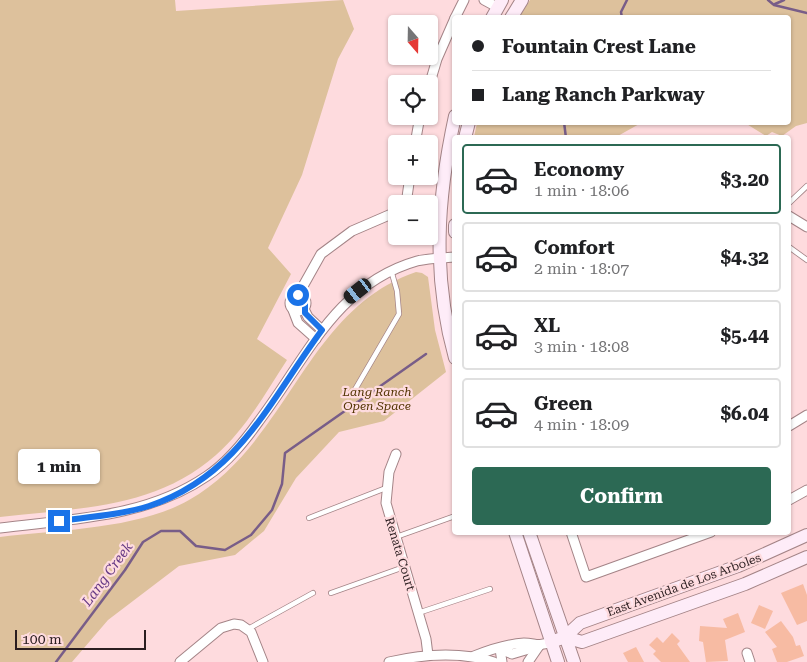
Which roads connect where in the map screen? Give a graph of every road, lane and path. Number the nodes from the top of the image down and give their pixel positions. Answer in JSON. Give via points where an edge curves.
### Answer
{"nodes":[{"id":1,"x":464,"y":0,"type":"edge"},
{"id":2,"x":484,"y":0,"type":"edge"},
{"id":3,"x":522,"y":0,"type":"edge"},
{"id":4,"x":497,"y":8,"type":"edge"},
{"id":5,"x":456,"y":15,"type":"edge"},
{"id":6,"x":514,"y":15,"type":"edge"},
{"id":7,"x":452,"y":25,"type":"edge"},
{"id":8,"x":432,"y":75,"type":"edge"},
{"id":9,"x":453,"y":125,"type":"edge"},
{"id":10,"x":807,"y":186,"type":"edge"},
{"id":11,"x":791,"y":201,"type":"edge"},
{"id":12,"x":388,"y":215,"type":"edge"},
{"id":13,"x":791,"y":217,"type":"edge"},
{"id":14,"x":805,"y":223,"type":"edge"},
{"id":15,"x":791,"y":248,"type":"edge"},
{"id":16,"x":452,"y":257,"type":"edge"},
{"id":17,"x":439,"y":258,"type":"junction"},
{"id":18,"x":807,"y":260,"type":"edge"},
{"id":19,"x":391,"y":270,"type":"junction"},
{"id":20,"x":298,"y":295,"type":"junction"},
{"id":21,"x":304,"y":309,"type":"junction"},
{"id":22,"x":294,"y":310,"type":"junction"},
{"id":23,"x":322,"y":330,"type":"junction"},
{"id":24,"x":316,"y":339,"type":"junction"},
{"id":25,"x":452,"y":344,"type":"edge"},
{"id":26,"x":353,"y":393,"type":"dead end"},
{"id":27,"x":807,"y":415,"type":"edge"},
{"id":28,"x":791,"y":425,"type":"edge"},
{"id":29,"x":396,"y":454,"type":"dead end"},
{"id":30,"x":386,"y":488,"type":"junction"},
{"id":31,"x":807,"y":490,"type":"edge"},
{"id":32,"x":791,"y":499,"type":"edge"},
{"id":33,"x":452,"y":517,"type":"edge"},
{"id":34,"x":309,"y":518,"type":"dead end"},
{"id":35,"x":0,"y":528,"type":"edge"},
{"id":36,"x":515,"y":535,"type":"edge"},
{"id":37,"x":530,"y":535,"type":"edge"},
{"id":38,"x":572,"y":535,"type":"edge"},
{"id":39,"x":702,"y":535,"type":"edge"},
{"id":40,"x":807,"y":535,"type":"edge"},
{"id":41,"x":395,"y":537,"type":"junction"},
{"id":42,"x":807,"y":557,"type":"edge"},
{"id":43,"x":404,"y":568,"type":"junction"},
{"id":44,"x":490,"y":589,"type":"dead end"},
{"id":45,"x":313,"y":592,"type":"dead end"},
{"id":46,"x":331,"y":593,"type":"dead end"},
{"id":47,"x":418,"y":613,"type":"junction"},
{"id":48,"x":248,"y":629,"type":"junction"},
{"id":49,"x":565,"y":637,"type":"junction"},
{"id":50,"x":545,"y":644,"type":"junction"},
{"id":51,"x":500,"y":649,"type":"junction"},
{"id":52,"x":428,"y":655,"type":"junction"},
{"id":53,"x":474,"y":659,"type":"edge"},
{"id":54,"x":180,"y":662,"type":"edge"},
{"id":55,"x":263,"y":662,"type":"edge"},
{"id":56,"x":388,"y":662,"type":"edge"},
{"id":57,"x":494,"y":662,"type":"edge"},
{"id":58,"x":502,"y":662,"type":"edge"},
{"id":59,"x":528,"y":662,"type":"edge"},
{"id":60,"x":558,"y":662,"type":"edge"},
{"id":61,"x":574,"y":662,"type":"edge"}],
"edges":[{"from":1,"to":5,"type":"street"},
{"from":2,"to":4,"type":"street"},
{"from":3,"to":6,"type":"main road"},
{"from":7,"to":8,"type":"street"},
{"from":9,"to":17,"type":"main road","via":[[442,182]]},
{"from":10,"to":11,"type":"lane"},
{"from":12,"to":20,"type":"street","via":[[352,231],[321,254]]},
{"from":13,"to":14,"type":"street"},
{"from":15,"to":18,"type":"lane"},
{"from":16,"to":17,"type":"street"},
{"from":17,"to":19,"type":"street","via":[[419,260]]},
{"from":17,"to":25,"type":"main road"},
{"from":19,"to":23,"type":"street","via":[[350,298]]},
{"from":19,"to":26,"type":"lane","via":[[398,291],[399,314]]},
{"from":20,"to":21,"type":"street","via":[[306,301]]},
{"from":20,"to":22,"type":"street","via":[[290,300]]},
{"from":21,"to":22,"type":"street"},
{"from":21,"to":23,"type":"street","via":[[308,318]]},
{"from":22,"to":24,"type":"street","via":[[298,323]]},
{"from":23,"to":24,"type":"street"},
{"from":24,"to":35,"type":"street","via":[[236,450],[223,464],[191,486],[149,506],[118,513]]},
{"from":27,"to":28,"type":"street"},
{"from":29,"to":30,"type":"street","name":"Renata Court"},
{"from":30,"to":34,"type":"lane"},
{"from":30,"to":41,"type":"street","name":"Renata Court","via":[[388,514]]},
{"from":31,"to":32,"type":"street"},
{"from":33,"to":41,"type":"lane"},
{"from":36,"to":50,"type":"main road"},
{"from":37,"to":49,"type":"main road"},
{"from":38,"to":39,"type":"street","via":[[586,576]]},
{"from":40,"to":49,"type":"main road","name":"East Avenida de Los Arboles","via":[[738,566],[580,623]]},
{"from":41,"to":43,"type":"street","name":"Renata Court"},
{"from":42,"to":49,"type":"main road","name":"East Avenida de Los Arboles","via":[[745,584],[582,642]]},
{"from":43,"to":46,"type":"lane"},
{"from":43,"to":47,"type":"street","name":"Renata Court"},
{"from":44,"to":47,"type":"lane"},
{"from":45,"to":48,"type":"lane"},
{"from":47,"to":52,"type":"street","name":"Renata Court"},
{"from":48,"to":54,"type":"street","via":[[234,624],[221,628]]},
{"from":48,"to":55,"type":"street","via":[[255,637]]},
{"from":49,"to":50,"type":"main road","name":"East Avenida de Los Arboles"},
{"from":49,"to":61,"type":"main road"},
{"from":50,"to":51,"type":"street","name":"East Avenida de Los Arboles","via":[[526,643]]},
{"from":50,"to":59,"type":"street"},
{"from":50,"to":60,"type":"main road"},
{"from":51,"to":53,"type":"street","name":"East Avenida de Los Arboles","via":[[492,649]]},
{"from":51,"to":58,"type":"street"},
{"from":52,"to":53,"type":"street","name":"East Avenida de Los Arboles"},
{"from":52,"to":56,"type":"street","name":"East Avenida de Los Arboles"},
{"from":53,"to":57,"type":"street","name":"East Avenida de Los Arboles"}]}
